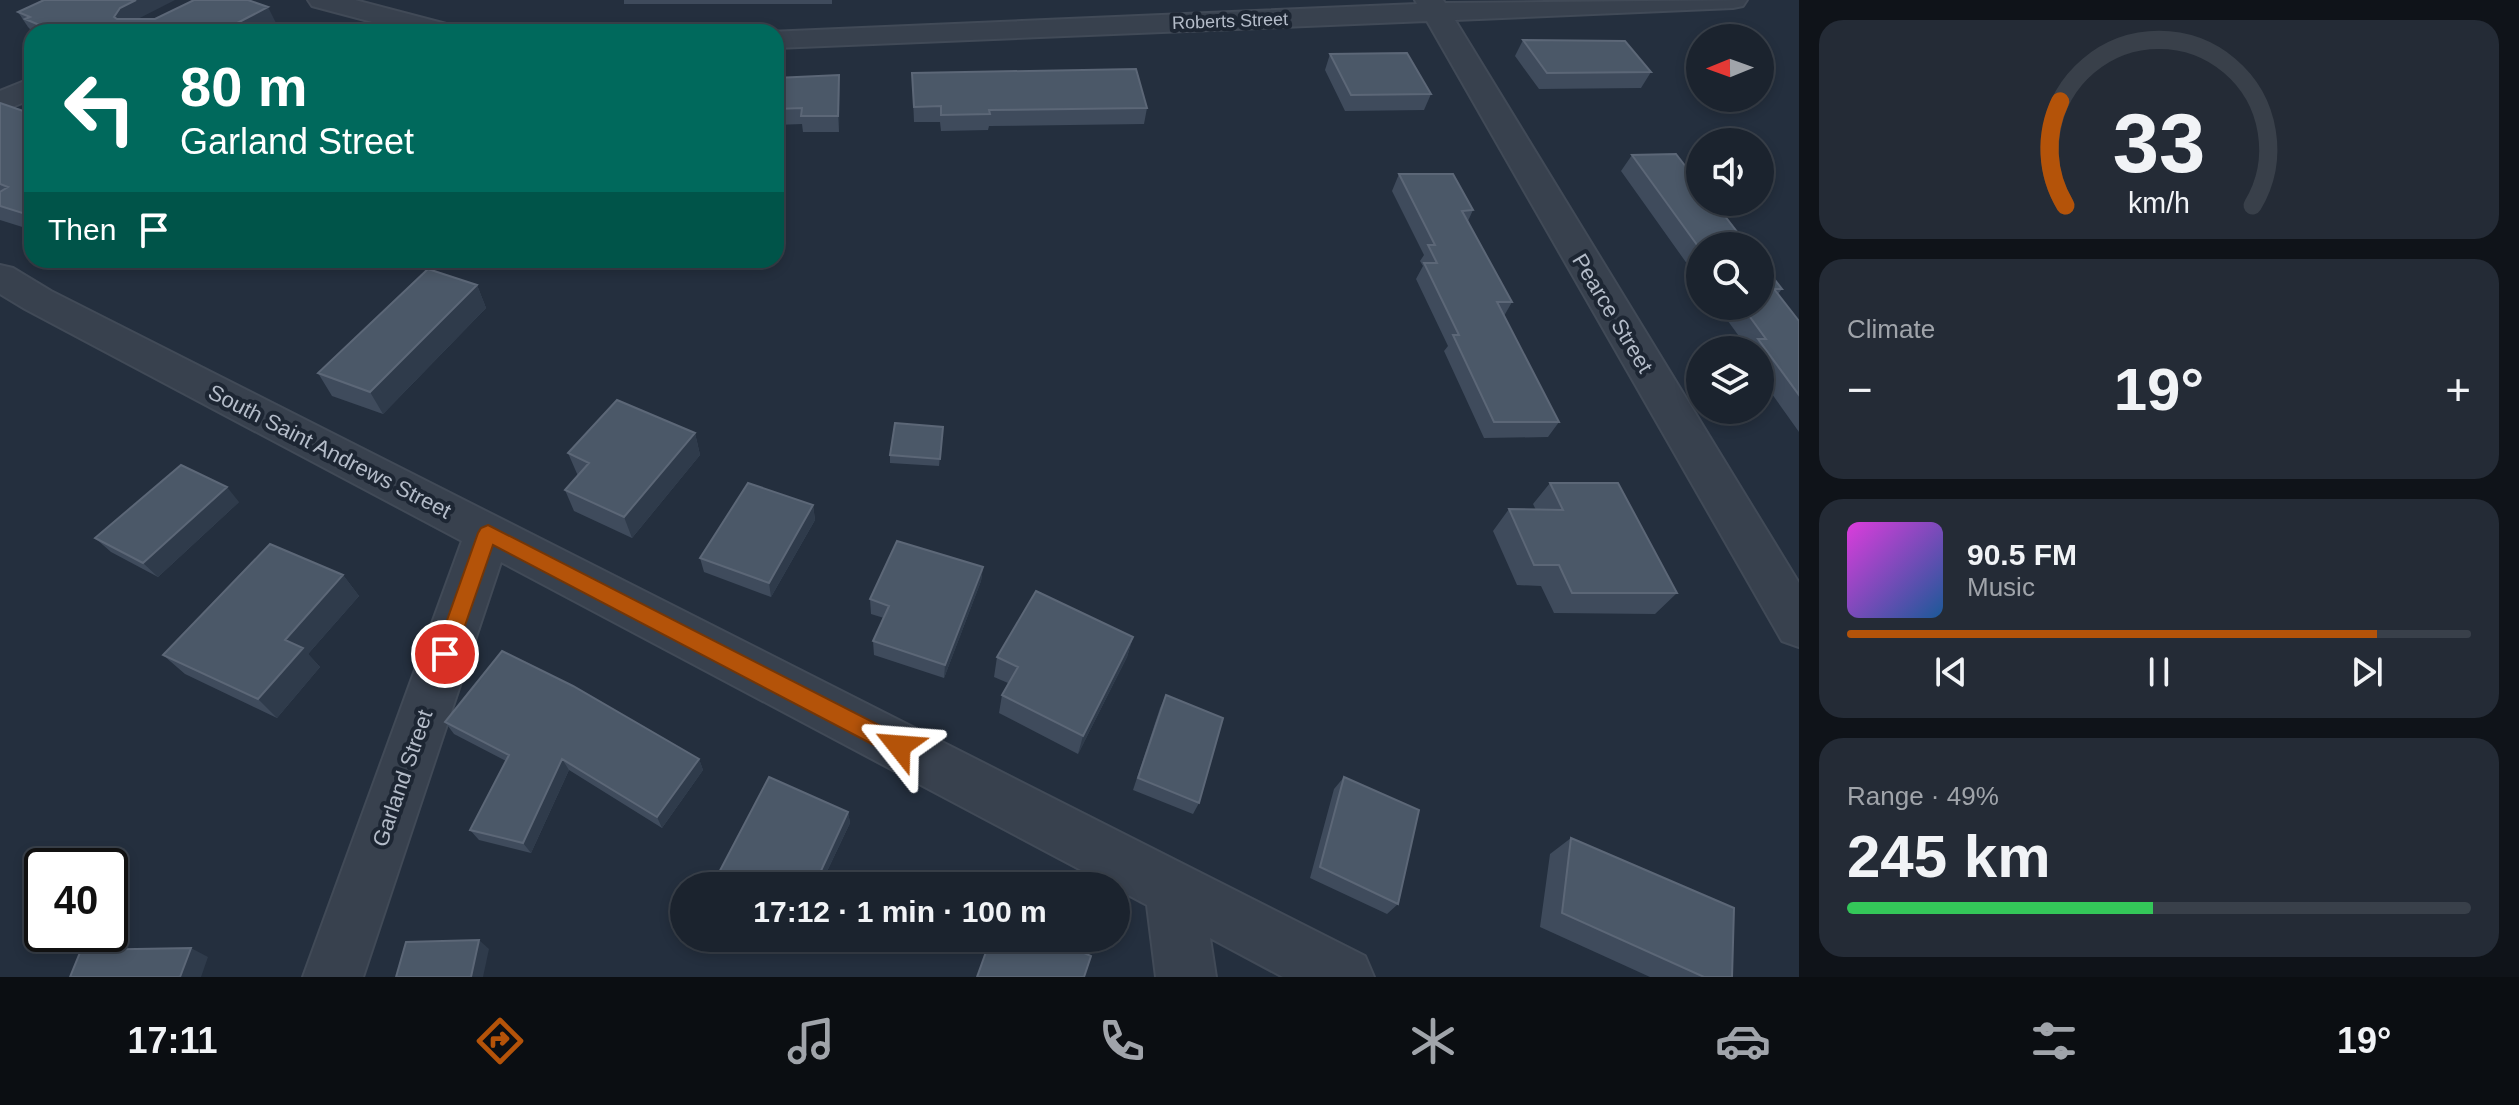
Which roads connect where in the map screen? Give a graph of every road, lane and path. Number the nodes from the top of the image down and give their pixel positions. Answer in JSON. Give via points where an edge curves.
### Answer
{"nodes":[{"id":1,"x":322,"y":0,"type":"edge"},
{"id":2,"x":1733,"y":0,"type":"edge"},
{"id":3,"x":1431,"y":6,"type":"edge"},
{"id":4,"x":414,"y":24,"type":"edge"},
{"id":5,"x":784,"y":39,"type":"edge"},
{"id":6,"x":24,"y":91,"type":"edge"},
{"id":7,"x":0,"y":103,"type":"edge"},
{"id":8,"x":0,"y":277,"type":"edge"},
{"id":9,"x":488,"y":533,"type":"junction"},
{"id":10,"x":1799,"y":626,"type":"edge"},
{"id":11,"x":1173,"y":889,"type":"junction"},
{"id":12,"x":333,"y":977,"type":"edge"},
{"id":13,"x":1186,"y":977,"type":"edge"},
{"id":14,"x":1344,"y":977,"type":"edge"}],
"edges":[{"from":1,"to":4,"type":"street"},
{"from":2,"to":3,"type":"street","name":"Roberts Street"},
{"from":3,"to":5,"type":"street","name":"Roberts Street"},
{"from":3,"to":10,"type":"street","name":"Pearce Street"},
{"from":6,"to":7,"type":"street"},
{"from":8,"to":9,"type":"street","name":"South Saint Andrews Street"},
{"from":9,"to":11,"type":"street","name":"South Saint Andrews Street"},
{"from":9,"to":12,"type":"street","name":"Garland Street"},
{"from":11,"to":13,"type":"street"},
{"from":11,"to":14,"type":"street","name":"South Saint Andrews Street"}]}
